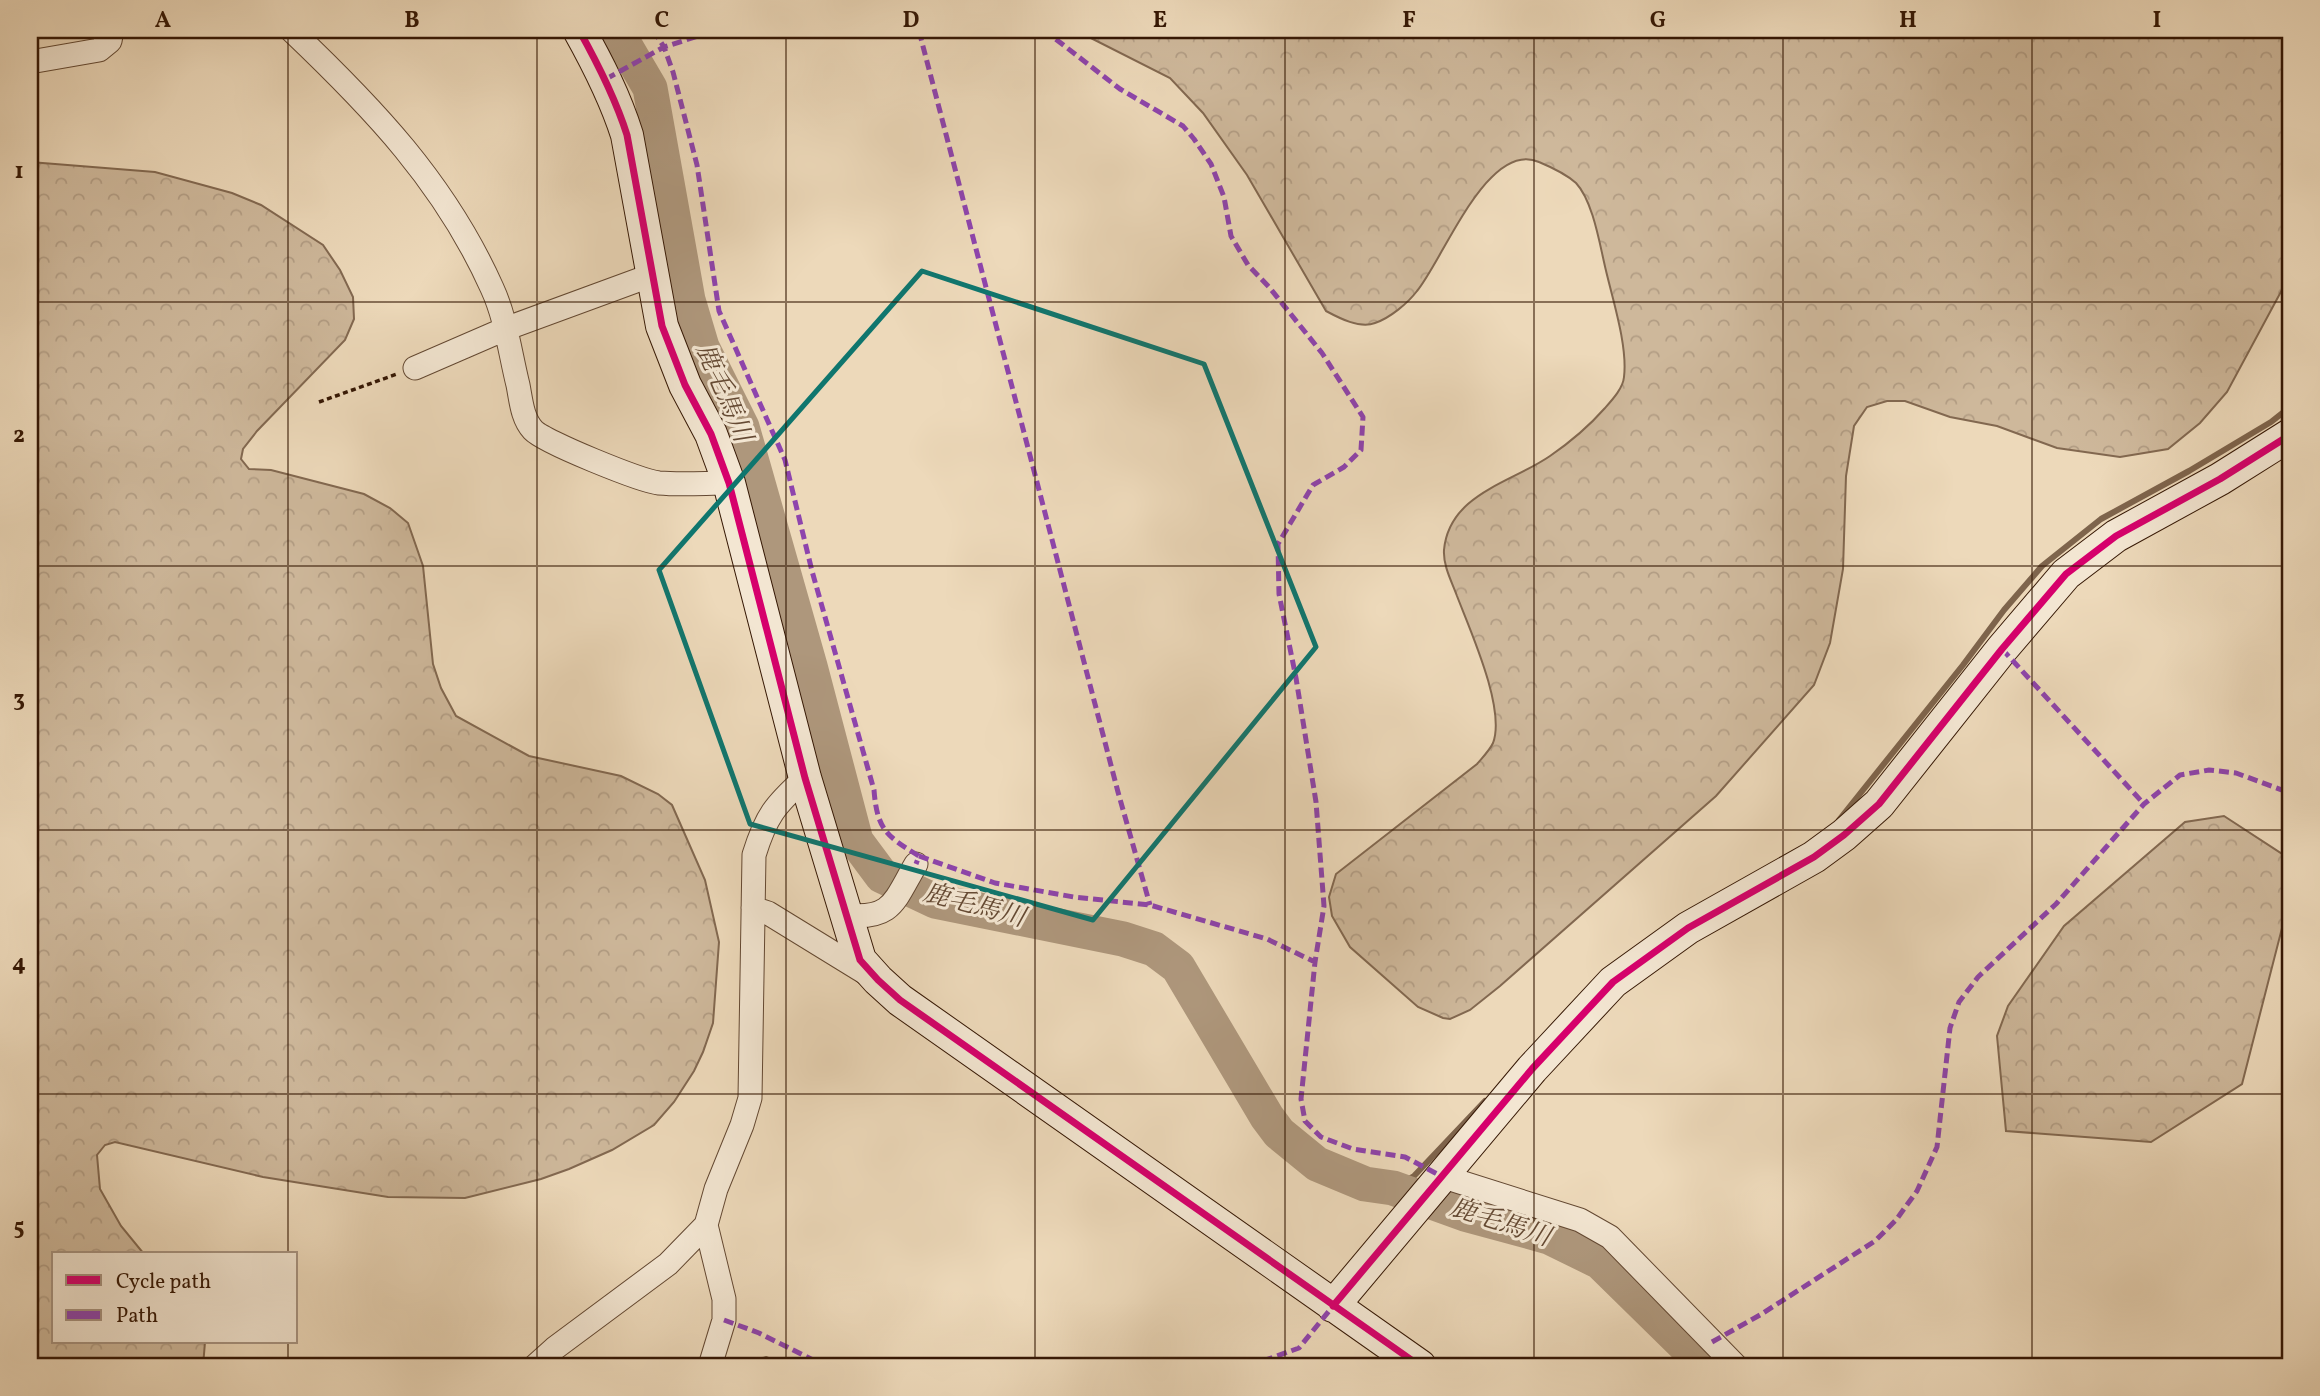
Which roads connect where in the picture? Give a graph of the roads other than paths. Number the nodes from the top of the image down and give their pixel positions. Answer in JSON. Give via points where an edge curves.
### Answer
{"nodes":[{"id":1,"x":112,"y":30,"type":"edge"},
{"id":2,"x":291,"y":30,"type":"edge"},
{"id":3,"x":579,"y":30,"type":"edge"},
{"id":4,"x":30,"y":62,"type":"edge"},
{"id":5,"x":652,"y":275,"type":"junction"},
{"id":6,"x":505,"y":329,"type":"junction"},
{"id":7,"x":415,"y":368,"type":"road end"},
{"id":8,"x":2290,"y":435,"type":"edge"},
{"id":9,"x":729,"y":483,"type":"junction"},
{"id":10,"x":805,"y":778,"type":"junction"},
{"id":11,"x":916,"y":864,"type":"dead end"},
{"id":12,"x":753,"y":908,"type":"junction"},
{"id":13,"x":845,"y":915,"type":"junction"},
{"id":14,"x":878,"y":980,"type":"junction"},
{"id":15,"x":1437,"y":1180,"type":"junction"},
{"id":16,"x":706,"y":1225,"type":"junction"},
{"id":17,"x":1333,"y":1306,"type":"junction"},
{"id":18,"x":535,"y":1366,"type":"edge"},
{"id":19,"x":710,"y":1366,"type":"edge"},
{"id":20,"x":1420,"y":1366,"type":"edge"},
{"id":21,"x":1736,"y":1366,"type":"edge"}],
"edges":[{"from":1,"to":4,"type":"street","via":[[110,41],[99,50]]},
{"from":2,"to":6,"type":"street","via":[[340,76],[428,176],[463,229],[494,290]]},
{"from":3,"to":5,"type":"street","via":[[613,96],[626,135]]},
{"from":5,"to":6,"type":"street"},
{"from":5,"to":9,"type":"street","via":[[662,326]]},
{"from":6,"to":7,"type":"street"},
{"from":6,"to":9,"type":"street","via":[[525,419],[534,432],[658,483]]},
{"from":8,"to":15,"type":"street","via":[[2116,536],[2066,574],[1879,804],[1814,857],[1688,928],[1613,982]]},
{"from":9,"to":10,"type":"street"},
{"from":10,"to":12,"type":"street","via":[[778,803],[764,825],[754,855]]},
{"from":10,"to":13,"type":"street"},
{"from":11,"to":13,"type":"street","via":[[883,913]]},
{"from":12,"to":14,"type":"street"},
{"from":12,"to":16,"type":"street","via":[[750,1098]]},
{"from":13,"to":14,"type":"street","via":[[860,960]]},
{"from":14,"to":17,"type":"street"},
{"from":15,"to":17,"type":"street"},
{"from":15,"to":21,"type":"street","via":[[1580,1220],[1610,1237]]},
{"from":16,"to":18,"type":"street","via":[[668,1264]]},
{"from":16,"to":19,"type":"street","via":[[724,1299],[724,1321]]},
{"from":17,"to":20,"type":"street"}]}
